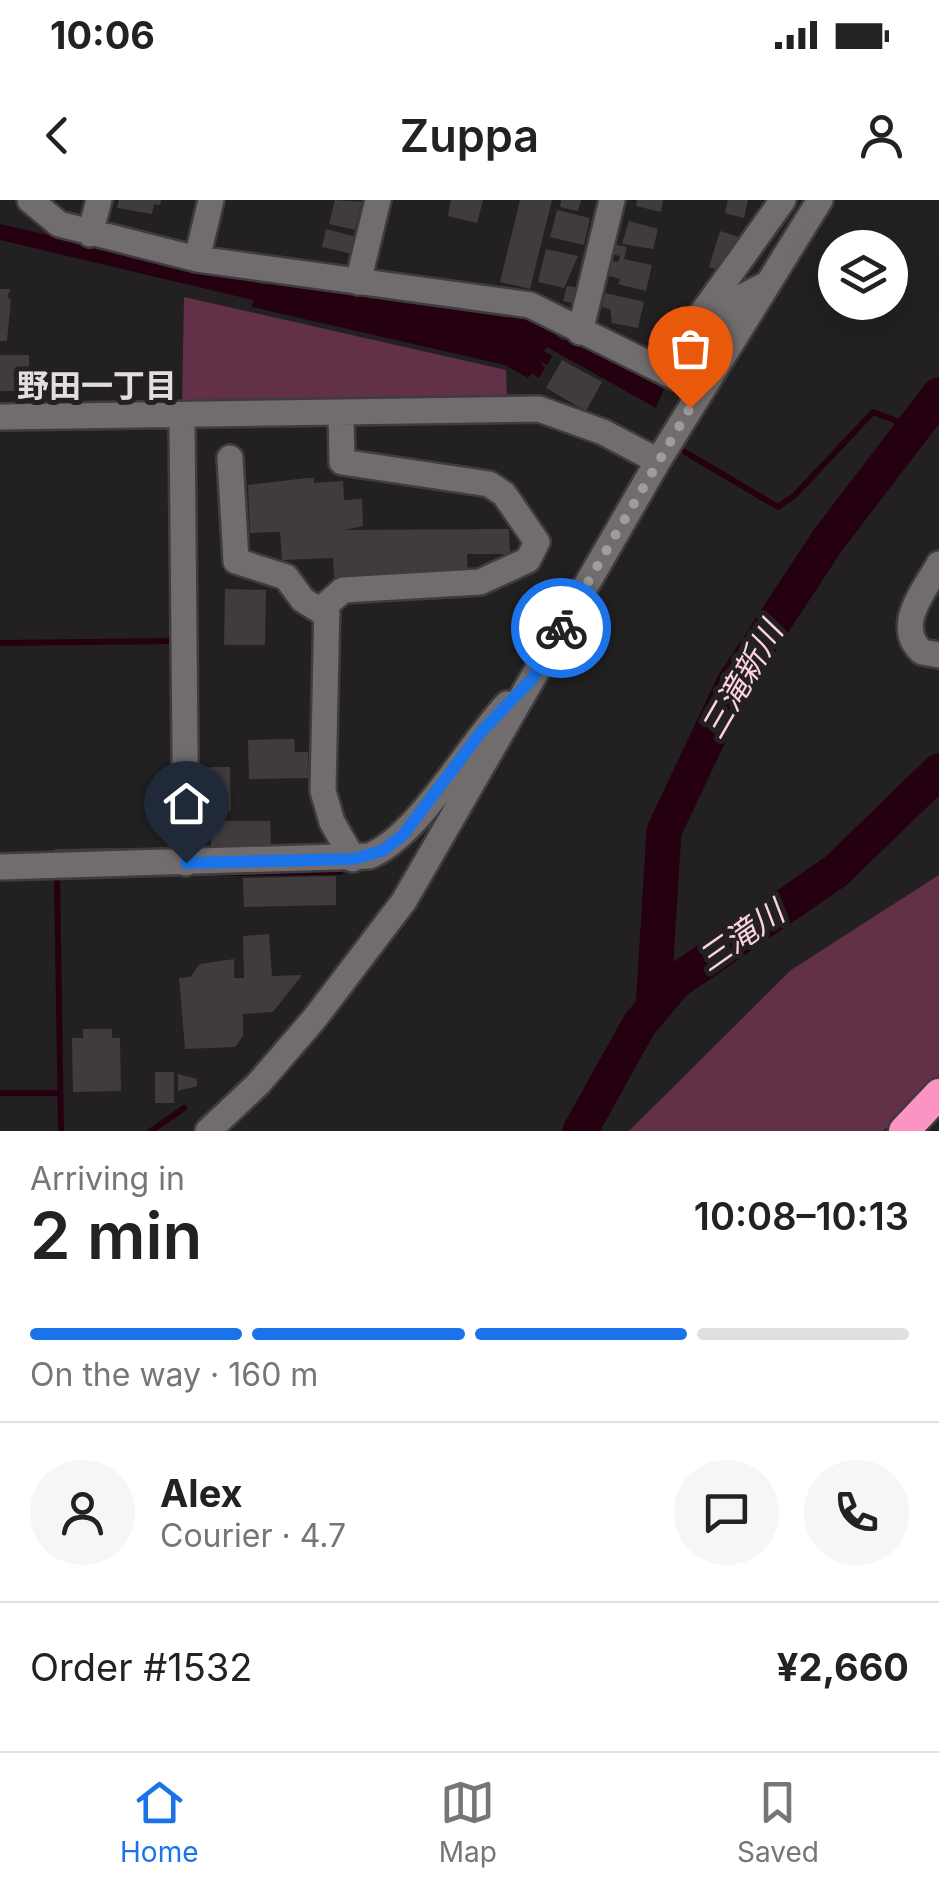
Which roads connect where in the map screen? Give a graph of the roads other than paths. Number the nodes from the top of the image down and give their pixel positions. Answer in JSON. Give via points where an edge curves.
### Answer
{"nodes":[{"id":1,"x":30,"y":200,"type":"edge"},
{"id":2,"x":99,"y":200,"type":"edge"},
{"id":3,"x":211,"y":200,"type":"edge"},
{"id":4,"x":378,"y":200,"type":"edge"},
{"id":5,"x":612,"y":200,"type":"edge"},
{"id":6,"x":782,"y":200,"type":"edge"},
{"id":7,"x":820,"y":200,"type":"edge"},
{"id":8,"x":90,"y":234,"type":"junction"},
{"id":9,"x":196,"y":259,"type":"junction"},
{"id":10,"x":358,"y":282,"type":"junction"},
{"id":11,"x":768,"y":283,"type":"junction"},
{"id":12,"x":580,"y":332,"type":"junction"},
{"id":13,"x":663,"y":368,"type":"junction"},
{"id":14,"x":342,"y":412,"type":"junction"},
{"id":15,"x":182,"y":415,"type":"junction"},
{"id":16,"x":0,"y":417,"type":"edge"},
{"id":17,"x":230,"y":458,"type":"dead end"},
{"id":18,"x":658,"y":461,"type":"junction"},
{"id":19,"x":939,"y":564,"type":"edge"},
{"id":20,"x":327,"y":616,"type":"junction"},
{"id":21,"x":939,"y":655,"type":"edge"},
{"id":22,"x":532,"y":679,"type":"junction"},
{"id":23,"x":353,"y":859,"type":"junction"},
{"id":24,"x":186,"y":863,"type":"junction"},
{"id":25,"x":0,"y":867,"type":"edge"},
{"id":26,"x":939,"y":1094,"type":"edge"},
{"id":27,"x":208,"y":1131,"type":"edge"},
{"id":28,"x":904,"y":1131,"type":"edge"}],
"edges":[{"from":1,"to":8,"type":"street","via":[[59,224]]},
{"from":2,"to":8,"type":"street"},
{"from":3,"to":9,"type":"street"},
{"from":4,"to":10,"type":"street"},
{"from":5,"to":12,"type":"street"},
{"from":6,"to":13,"type":"street"},
{"from":7,"to":11,"type":"street"},
{"from":8,"to":9,"type":"street"},
{"from":9,"to":10,"type":"street"},
{"from":10,"to":12,"type":"street","via":[[530,305]]},
{"from":11,"to":13,"type":"street","via":[[732,302],[675,377]]},
{"from":11,"to":18,"type":"street"},
{"from":12,"to":13,"type":"street"},
{"from":14,"to":15,"type":"street"},
{"from":14,"to":18,"type":"street","via":[[539,410]]},
{"from":14,"to":20,"type":"street","via":[[342,462],[489,484],[504,494],[537,542],[528,560],[480,582],[344,590],[327,604]]},
{"from":15,"to":16,"type":"street"},
{"from":15,"to":24,"type":"street"},
{"from":17,"to":20,"type":"street","via":[[236,561],[286,577]]},
{"from":18,"to":22,"type":"street"},
{"from":19,"to":21,"type":"street","via":[[909,629],[922,652]]},
{"from":20,"to":23,"type":"street","via":[[322,790]]},
{"from":22,"to":23,"type":"street","via":[[481,732],[403,835],[382,851]]},
{"from":22,"to":27,"type":"street","via":[[438,850],[360,964],[258,1084]]},
{"from":23,"to":24,"type":"street"},
{"from":24,"to":25,"type":"street"},
{"from":26,"to":28,"type":"highway"}]}
